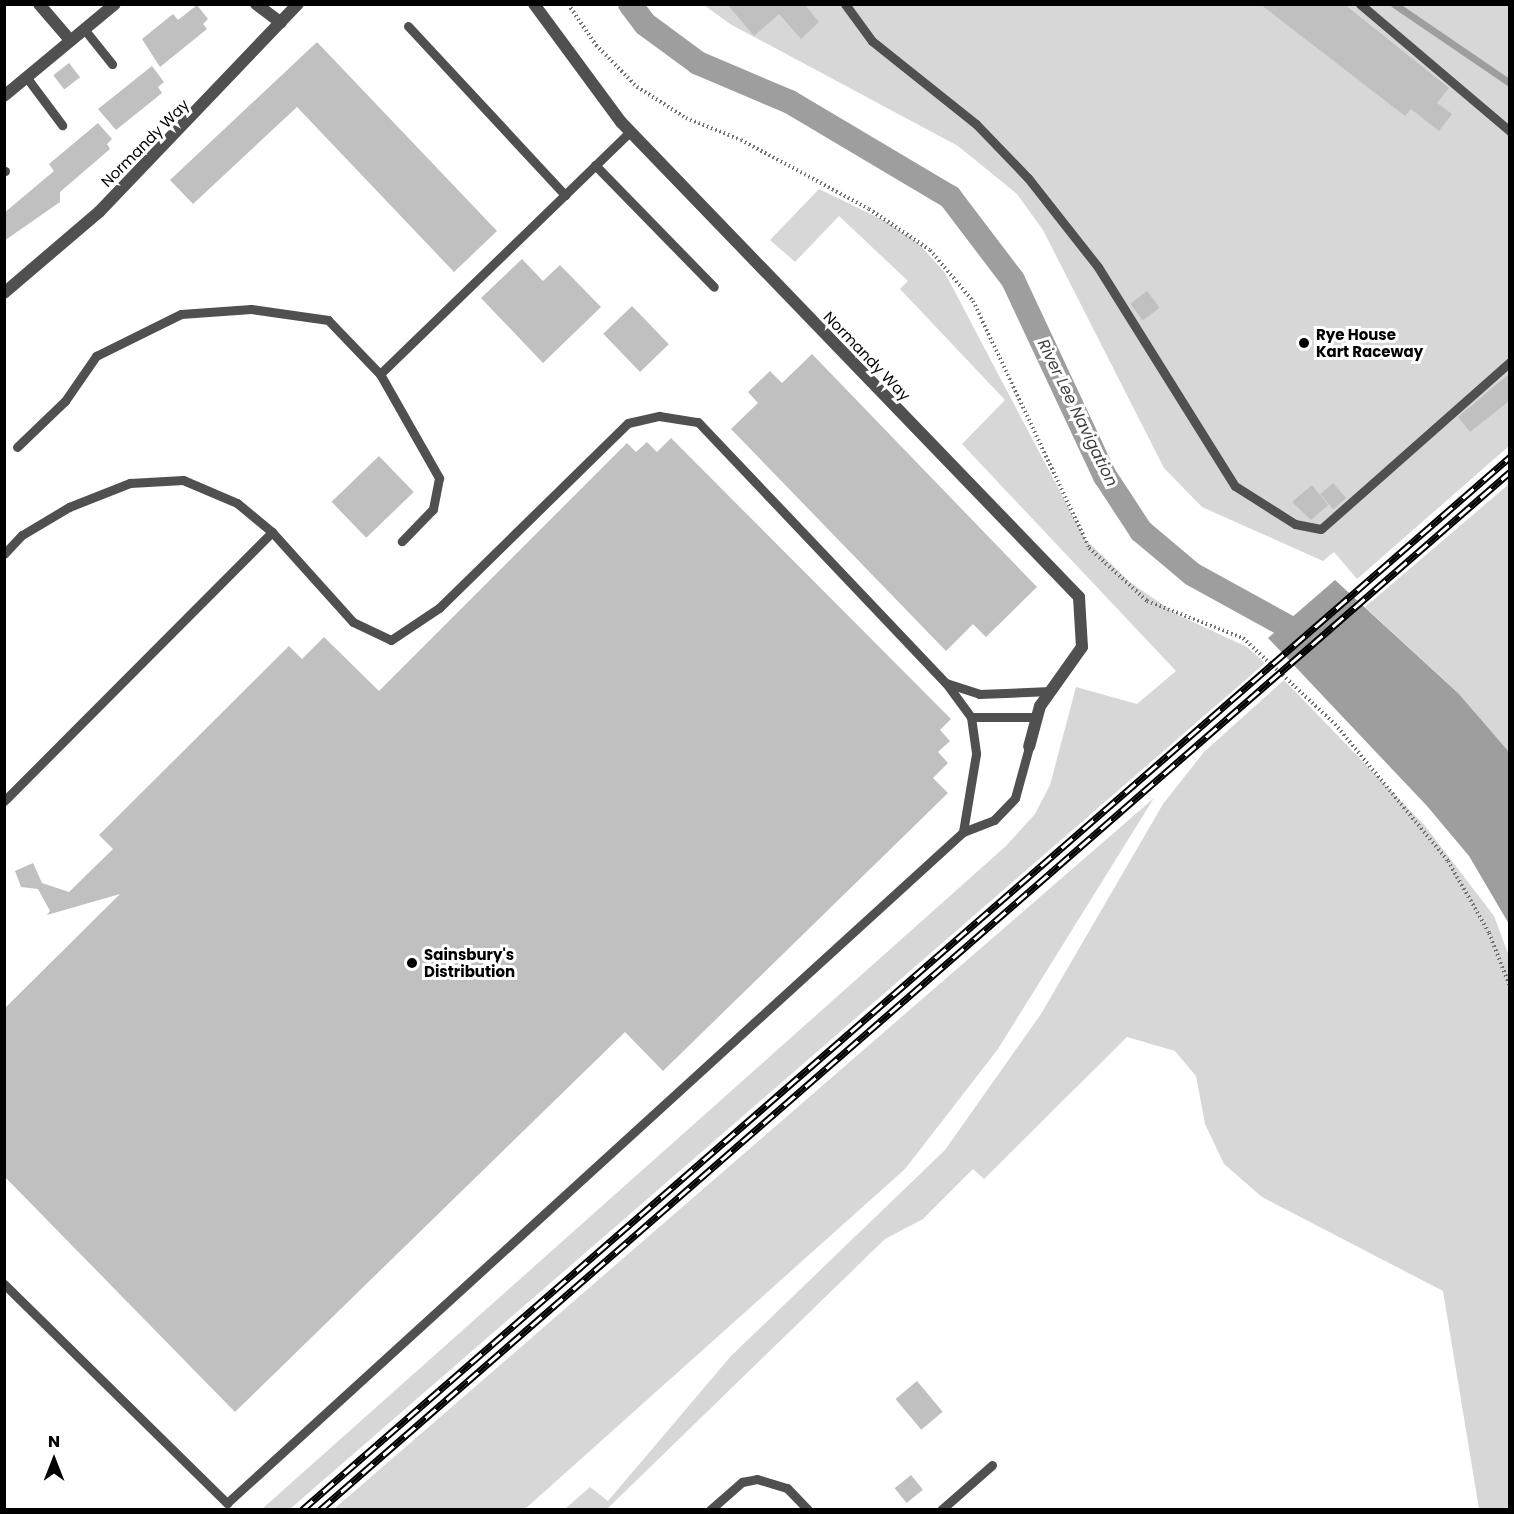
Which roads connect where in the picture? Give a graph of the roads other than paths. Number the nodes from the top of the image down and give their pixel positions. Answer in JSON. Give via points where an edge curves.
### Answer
{"nodes":[{"id":1,"x":39,"y":4,"type":"edge"},
{"id":2,"x":115,"y":4,"type":"edge"},
{"id":3,"x":256,"y":4,"type":"edge"},
{"id":4,"x":298,"y":4,"type":"edge"},
{"id":5,"x":534,"y":4,"type":"edge"},
{"id":6,"x":845,"y":4,"type":"edge"},
{"id":7,"x":1360,"y":4,"type":"edge"},
{"id":8,"x":281,"y":23,"type":"junction"},
{"id":9,"x":408,"y":26,"type":"dead end"},
{"id":10,"x":84,"y":29,"type":"junction"},
{"id":11,"x":70,"y":40,"type":"junction"},
{"id":12,"x":112,"y":64,"type":"dead end"},
{"id":13,"x":27,"y":78,"type":"junction"},
{"id":14,"x":4,"y":96,"type":"edge"},
{"id":15,"x":62,"y":125,"type":"dead end"},
{"id":16,"x":1509,"y":131,"type":"edge"},
{"id":17,"x":630,"y":132,"type":"junction"},
{"id":18,"x":595,"y":165,"type":"junction"},
{"id":19,"x":565,"y":195,"type":"junction"},
{"id":20,"x":714,"y":287,"type":"dead end"},
{"id":21,"x":4,"y":293,"type":"edge"},
{"id":22,"x":1509,"y":362,"type":"edge"},
{"id":23,"x":380,"y":374,"type":"junction"},
{"id":24,"x":17,"y":447,"type":"dead end"},
{"id":25,"x":272,"y":532,"type":"junction"},
{"id":26,"x":402,"y":541,"type":"dead end"},
{"id":27,"x":4,"y":554,"type":"edge"},
{"id":28,"x":946,"y":683,"type":"junction"},
{"id":29,"x":1050,"y":691,"type":"junction"},
{"id":30,"x":971,"y":717,"type":"junction"},
{"id":31,"x":1036,"y":717,"type":"junction"},
{"id":32,"x":1029,"y":747,"type":"joint"},
{"id":33,"x":4,"y":801,"type":"edge"},
{"id":34,"x":963,"y":832,"type":"junction"},
{"id":35,"x":4,"y":1284,"type":"edge"},
{"id":36,"x":992,"y":1464,"type":"dead end"},
{"id":37,"x":710,"y":1509,"type":"edge"},
{"id":38,"x":808,"y":1509,"type":"edge"},
{"id":39,"x":941,"y":1509,"type":"edge"}],
"edges":[{"from":1,"to":11,"type":"street"},
{"from":2,"to":10,"type":"street"},
{"from":3,"to":8,"type":"street"},
{"from":4,"to":8,"type":"street","name":"Normandy Way"},
{"from":5,"to":17,"type":"street","name":"Normandy Way"},
{"from":6,"to":22,"type":"lane","via":[[872,40],[976,124],[1028,178],[1098,267],[1235,486],[1295,524],[1321,529]]},
{"from":7,"to":16,"type":"lane"},
{"from":8,"to":21,"type":"street","name":"Normandy Way","via":[[99,212]]},
{"from":9,"to":19,"type":"lane"},
{"from":10,"to":11,"type":"street"},
{"from":10,"to":12,"type":"lane"},
{"from":11,"to":13,"type":"street"},
{"from":13,"to":14,"type":"street"},
{"from":13,"to":15,"type":"lane"},
{"from":17,"to":18,"type":"lane"},
{"from":17,"to":29,"type":"street","name":"Normandy Way","via":[[1079,597],[1082,647]]},
{"from":18,"to":19,"type":"lane"},
{"from":18,"to":20,"type":"lane"},
{"from":19,"to":23,"type":"lane"},
{"from":23,"to":24,"type":"lane","via":[[328,320],[251,309],[181,314],[96,356],[65,401]]},
{"from":23,"to":26,"type":"lane","via":[[440,478],[433,509]]},
{"from":25,"to":27,"type":"lane","via":[[237,503],[183,480],[130,483],[69,507],[22,535]]},
{"from":25,"to":28,"type":"lane","via":[[353,622],[390,640],[439,608],[628,423],[659,416],[698,422]]},
{"from":25,"to":33,"type":"lane"},
{"from":28,"to":29,"type":"lane","via":[[979,694]]},
{"from":28,"to":30,"type":"lane"},
{"from":29,"to":31,"type":"street","name":"Normandy Way"},
{"from":30,"to":31,"type":"lane"},
{"from":30,"to":34,"type":"lane","via":[[976,754]]},
{"from":31,"to":32,"type":"street","name":"Normandy Way"},
{"from":32,"to":34,"type":"lane","via":[[1015,798],[994,820]]},
{"from":34,"to":35,"type":"lane","via":[[226,1503]]},
{"from":36,"to":39,"type":"lane"},
{"from":37,"to":38,"type":"lane","via":[[742,1482],[757,1479],[787,1488]]}]}
